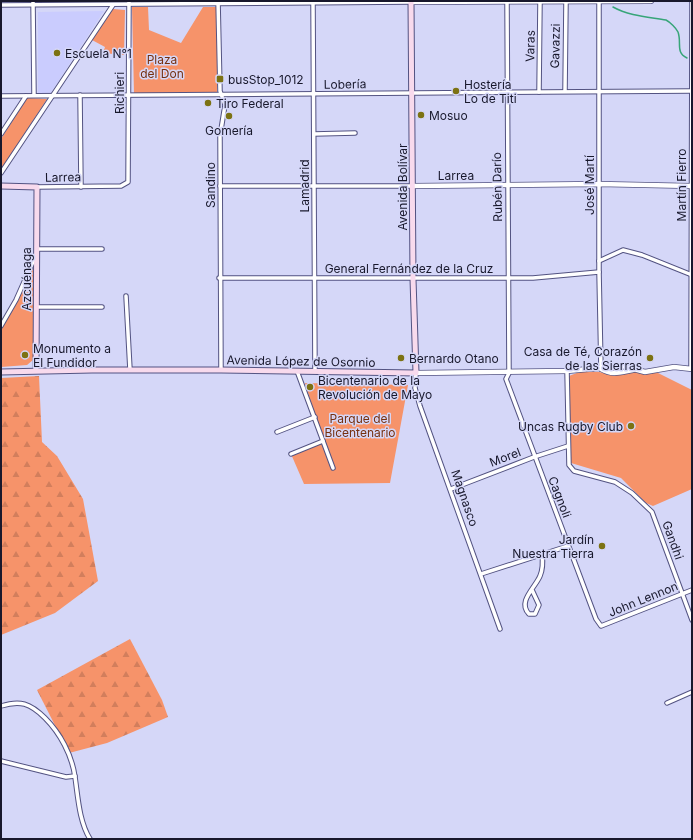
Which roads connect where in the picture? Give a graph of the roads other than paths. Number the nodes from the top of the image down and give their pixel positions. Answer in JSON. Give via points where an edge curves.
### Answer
{"nodes":[{"id":1,"x":521,"y":1,"type":"edge"},
{"id":2,"x":555,"y":1,"type":"edge"},
{"id":3,"x":592,"y":1,"type":"edge"},
{"id":4,"x":599,"y":1,"type":"edge"},
{"id":5,"x":651,"y":1,"type":"edge"},
{"id":6,"x":692,"y":1,"type":"edge"},
{"id":7,"x":218,"y":2,"type":"edge"},
{"id":8,"x":313,"y":2,"type":"edge"},
{"id":9,"x":411,"y":2,"type":"edge"},
{"id":10,"x":450,"y":2,"type":"edge"},
{"id":11,"x":485,"y":2,"type":"edge"},
{"id":12,"x":507,"y":2,"type":"edge"},
{"id":13,"x":540,"y":2,"type":"edge"},
{"id":14,"x":566,"y":2,"type":"edge"},
{"id":15,"x":32,"y":3,"type":"edge"},
{"id":16,"x":129,"y":3,"type":"edge"},
{"id":17,"x":1,"y":5,"type":"edge"},
{"id":18,"x":113,"y":5,"type":"junction"},
{"id":19,"x":565,"y":91,"type":"junction"},
{"id":20,"x":599,"y":91,"type":"junction"},
{"id":21,"x":690,"y":91,"type":"junction"},
{"id":22,"x":506,"y":92,"type":"junction"},
{"id":23,"x":539,"y":92,"type":"junction"},
{"id":24,"x":411,"y":93,"type":"junction"},
{"id":25,"x":34,"y":95,"type":"junction"},
{"id":26,"x":53,"y":95,"type":"junction"},
{"id":27,"x":80,"y":95,"type":"junction"},
{"id":28,"x":129,"y":95,"type":"junction"},
{"id":29,"x":221,"y":95,"type":"junction"},
{"id":30,"x":313,"y":95,"type":"junction"},
{"id":31,"x":1,"y":96,"type":"edge"},
{"id":32,"x":26,"y":96,"type":"junction"},
{"id":33,"x":355,"y":133,"type":"dead end"},
{"id":34,"x":1,"y":134,"type":"edge"},
{"id":35,"x":314,"y":134,"type":"junction"},
{"id":36,"x":1,"y":173,"type":"edge"},
{"id":37,"x":599,"y":184,"type":"junction"},
{"id":38,"x":126,"y":185,"type":"joint"},
{"id":39,"x":507,"y":185,"type":"junction"},
{"id":40,"x":1,"y":186,"type":"edge"},
{"id":41,"x":220,"y":186,"type":"junction"},
{"id":42,"x":314,"y":186,"type":"junction"},
{"id":43,"x":412,"y":186,"type":"junction"},
{"id":44,"x":691,"y":186,"type":"edge"},
{"id":45,"x":37,"y":187,"type":"junction"},
{"id":46,"x":81,"y":187,"type":"junction"},
{"id":47,"x":37,"y":249,"type":"junction"},
{"id":48,"x":102,"y":249,"type":"dead end"},
{"id":49,"x":37,"y":255,"type":"junction"},
{"id":50,"x":599,"y":261,"type":"junction"},
{"id":51,"x":599,"y":272,"type":"junction"},
{"id":52,"x":692,"y":275,"type":"edge"},
{"id":53,"x":219,"y":278,"type":"junction"},
{"id":54,"x":314,"y":278,"type":"junction"},
{"id":55,"x":508,"y":278,"type":"junction"},
{"id":56,"x":413,"y":279,"type":"junction"},
{"id":57,"x":126,"y":296,"type":"dead end"},
{"id":58,"x":36,"y":307,"type":"junction"},
{"id":59,"x":102,"y":307,"type":"dead end"},
{"id":60,"x":1,"y":326,"type":"edge"},
{"id":61,"x":601,"y":369,"type":"junction"},
{"id":62,"x":691,"y":369,"type":"edge"},
{"id":63,"x":36,"y":370,"type":"junction"},
{"id":64,"x":130,"y":370,"type":"junction"},
{"id":65,"x":221,"y":370,"type":"junction"},
{"id":66,"x":297,"y":371,"type":"junction"},
{"id":67,"x":315,"y":371,"type":"junction"},
{"id":68,"x":567,"y":371,"type":"junction"},
{"id":69,"x":1,"y":372,"type":"edge"},
{"id":70,"x":416,"y":373,"type":"junction"},
{"id":71,"x":509,"y":373,"type":"junction"},
{"id":72,"x":315,"y":417,"type":"junction"},
{"id":73,"x":277,"y":432,"type":"dead end"},
{"id":74,"x":323,"y":441,"type":"junction"},
{"id":75,"x":568,"y":446,"type":"junction"},
{"id":76,"x":291,"y":454,"type":"dead end"},
{"id":77,"x":534,"y":457,"type":"junction"},
{"id":78,"x":333,"y":468,"type":"dead end"},
{"id":79,"x":451,"y":489,"type":"junction"},
{"id":80,"x":568,"y":546,"type":"junction"},
{"id":81,"x":542,"y":554,"type":"junction"},
{"id":82,"x":481,"y":574,"type":"junction"},
{"id":83,"x":532,"y":590,"type":"junction"},
{"id":84,"x":692,"y":590,"type":"edge"},
{"id":85,"x":682,"y":594,"type":"junction"},
{"id":86,"x":692,"y":620,"type":"edge"},
{"id":87,"x":601,"y":626,"type":"joint"},
{"id":88,"x":500,"y":629,"type":"dead end"},
{"id":89,"x":692,"y":692,"type":"edge"},
{"id":90,"x":667,"y":703,"type":"dead end"},
{"id":91,"x":1,"y":706,"type":"edge"},
{"id":92,"x":1,"y":761,"type":"edge"},
{"id":93,"x":75,"y":776,"type":"junction"},
{"id":94,"x":90,"y":839,"type":"edge"}],
"edges":[{"from":1,"to":12,"type":"street"},
{"from":1,"to":13,"type":"street"},
{"from":2,"to":13,"type":"street"},
{"from":2,"to":14,"type":"street"},
{"from":3,"to":4,"type":"street"},
{"from":3,"to":14,"type":"street"},
{"from":4,"to":5,"type":"street"},
{"from":4,"to":20,"type":"street","name":"José Martí"},
{"from":6,"to":21,"type":"street","name":"Martín Fierro"},
{"from":7,"to":8,"type":"street"},
{"from":7,"to":16,"type":"street"},
{"from":7,"to":29,"type":"street","name":"Sandino"},
{"from":8,"to":9,"type":"street"},
{"from":8,"to":30,"type":"street","name":"Lamadrid"},
{"from":9,"to":10,"type":"street"},
{"from":9,"to":24,"type":"main road","name":"Avenida Bolívar"},
{"from":10,"to":11,"type":"street"},
{"from":11,"to":12,"type":"street"},
{"from":12,"to":22,"type":"street","name":"Rubén Darío"},
{"from":13,"to":23,"type":"street","name":"Varas"},
{"from":14,"to":19,"type":"street","name":"Gavazzi"},
{"from":15,"to":17,"type":"street"},
{"from":15,"to":18,"type":"street"},
{"from":15,"to":25,"type":"street"},
{"from":16,"to":18,"type":"street"},
{"from":16,"to":28,"type":"street","name":"Richieri"},
{"from":18,"to":26,"type":"street"},
{"from":19,"to":20,"type":"street","name":"Lobería"},
{"from":19,"to":23,"type":"street","name":"Lobería"},
{"from":20,"to":21,"type":"street","name":"Lobería"},
{"from":20,"to":37,"type":"street","name":"José Martí"},
{"from":21,"to":44,"type":"street","name":"Martín Fierro"},
{"from":22,"to":23,"type":"street","name":"Lobería"},
{"from":22,"to":24,"type":"street","name":"Lobería"},
{"from":22,"to":39,"type":"street","name":"Rubén Darío"},
{"from":24,"to":30,"type":"street","name":"Lobería"},
{"from":24,"to":43,"type":"main road","name":"Avenida Bolívar"},
{"from":25,"to":26,"type":"street","name":"Lobería"},
{"from":25,"to":32,"type":"street","name":"Lobería"},
{"from":26,"to":27,"type":"street","name":"Lobería"},
{"from":26,"to":36,"type":"street"},
{"from":27,"to":28,"type":"street","name":"Lobería"},
{"from":27,"to":46,"type":"street"},
{"from":28,"to":29,"type":"street","name":"Lobería"},
{"from":28,"to":38,"type":"street","name":"Richieri"},
{"from":29,"to":30,"type":"street","name":"Lobería"},
{"from":29,"to":41,"type":"street","name":"Sandino","via":[[225,105],[220,136]]},
{"from":30,"to":35,"type":"street","name":"Lamadrid"},
{"from":31,"to":32,"type":"street","name":"Lobería"},
{"from":32,"to":34,"type":"street"},
{"from":33,"to":35,"type":"street"},
{"from":35,"to":42,"type":"street","name":"Lamadrid"},
{"from":37,"to":39,"type":"street","name":"Larrea"},
{"from":37,"to":44,"type":"street","name":"Larrea"},
{"from":37,"to":50,"type":"street","name":"José Martí"},
{"from":38,"to":46,"type":"street","name":"Larrea"},
{"from":39,"to":43,"type":"street","name":"Larrea"},
{"from":39,"to":55,"type":"street","name":"Rubén Darío"},
{"from":40,"to":45,"type":"main road","name":"Larrea"},
{"from":41,"to":42,"type":"street","name":"Larrea"},
{"from":41,"to":53,"type":"street","name":"Sandino"},
{"from":42,"to":43,"type":"street","name":"Larrea"},
{"from":42,"to":54,"type":"street","name":"Lamadrid"},
{"from":43,"to":56,"type":"main road","name":"Avenida Bolívar"},
{"from":44,"to":52,"type":"street","name":"Martín Fierro"},
{"from":45,"to":46,"type":"street","name":"Larrea"},
{"from":45,"to":47,"type":"main road","name":"Azcuénaga"},
{"from":47,"to":48,"type":"street"},
{"from":47,"to":49,"type":"main road","name":"Azcuénaga"},
{"from":49,"to":58,"type":"main road","name":"Azcuénaga"},
{"from":49,"to":60,"type":"street"},
{"from":50,"to":51,"type":"street","name":"José Martí"},
{"from":50,"to":52,"type":"street","via":[[623,250]]},
{"from":51,"to":55,"type":"street","name":"General Fernández de la Cruz"},
{"from":51,"to":61,"type":"street","name":"José Martí"},
{"from":52,"to":62,"type":"street","name":"Martín Fierro"},
{"from":53,"to":54,"type":"street","name":"General Fernández de la Cruz"},
{"from":53,"to":65,"type":"street","name":"Sandino"},
{"from":54,"to":56,"type":"street","name":"General Fernández de la Cruz"},
{"from":54,"to":67,"type":"street","name":"Lamadrid"},
{"from":55,"to":56,"type":"street","name":"General Fernández de la Cruz"},
{"from":55,"to":71,"type":"street","name":"Rubén Darío"},
{"from":56,"to":70,"type":"main road","name":"Avenida Bolívar"},
{"from":57,"to":64,"type":"street"},
{"from":58,"to":59,"type":"street"},
{"from":58,"to":63,"type":"main road","name":"Azcuénaga"},
{"from":61,"to":62,"type":"street","name":"Avenida López de Osornio","via":[[616,374],[674,367]]},
{"from":61,"to":68,"type":"street","name":"Avenida López de Osornio"},
{"from":63,"to":64,"type":"main road","name":"Avenida López de Osornio"},
{"from":63,"to":69,"type":"main road","name":"Avenida López de Osornio"},
{"from":64,"to":65,"type":"main road","name":"Avenida López de Osornio"},
{"from":65,"to":66,"type":"main road","name":"Avenida López de Osornio"},
{"from":66,"to":67,"type":"main road","name":"Avenida López de Osornio"},
{"from":66,"to":72,"type":"street"},
{"from":67,"to":70,"type":"main road","name":"Avenida López de Osornio"},
{"from":68,"to":71,"type":"street","name":"Avenida López de Osornio"},
{"from":68,"to":75,"type":"street"},
{"from":70,"to":71,"type":"street","name":"Avenida López de Osornio"},
{"from":70,"to":79,"type":"street","name":"Magnasco","via":[[418,402]]},
{"from":71,"to":77,"type":"street","name":"Cagnoli","via":[[506,380]]},
{"from":72,"to":73,"type":"street"},
{"from":72,"to":74,"type":"street"},
{"from":74,"to":76,"type":"street"},
{"from":74,"to":78,"type":"street"},
{"from":75,"to":77,"type":"street","name":"Morel"},
{"from":75,"to":85,"type":"street","name":"Gandhi","via":[[571,469],[615,482],[632,493],[652,512]]},
{"from":77,"to":79,"type":"street","name":"Morel"},
{"from":77,"to":80,"type":"street","name":"Cagnoli"},
{"from":79,"to":82,"type":"street","name":"Magnasco"},
{"from":80,"to":81,"type":"street"},
{"from":80,"to":87,"type":"street","name":"Cagnoli"},
{"from":81,"to":82,"type":"street"},
{"from":81,"to":83,"type":"street","via":[[542,570]]},
{"from":82,"to":88,"type":"street","name":"Magnasco"},
{"from":83,"to":83,"type":"street","via":[[524,604],[525,611],[529,614],[535,614],[539,605]]},
{"from":84,"to":85,"type":"street","name":"John Lennon"},
{"from":85,"to":86,"type":"street","name":"Gandhi"},
{"from":85,"to":87,"type":"street","name":"John Lennon"},
{"from":89,"to":90,"type":"street"},
{"from":91,"to":93,"type":"street","via":[[14,702],[37,710],[53,726],[69,753]]},
{"from":92,"to":93,"type":"street","via":[[66,777]]},
{"from":93,"to":94,"type":"street","via":[[80,810]]}]}
